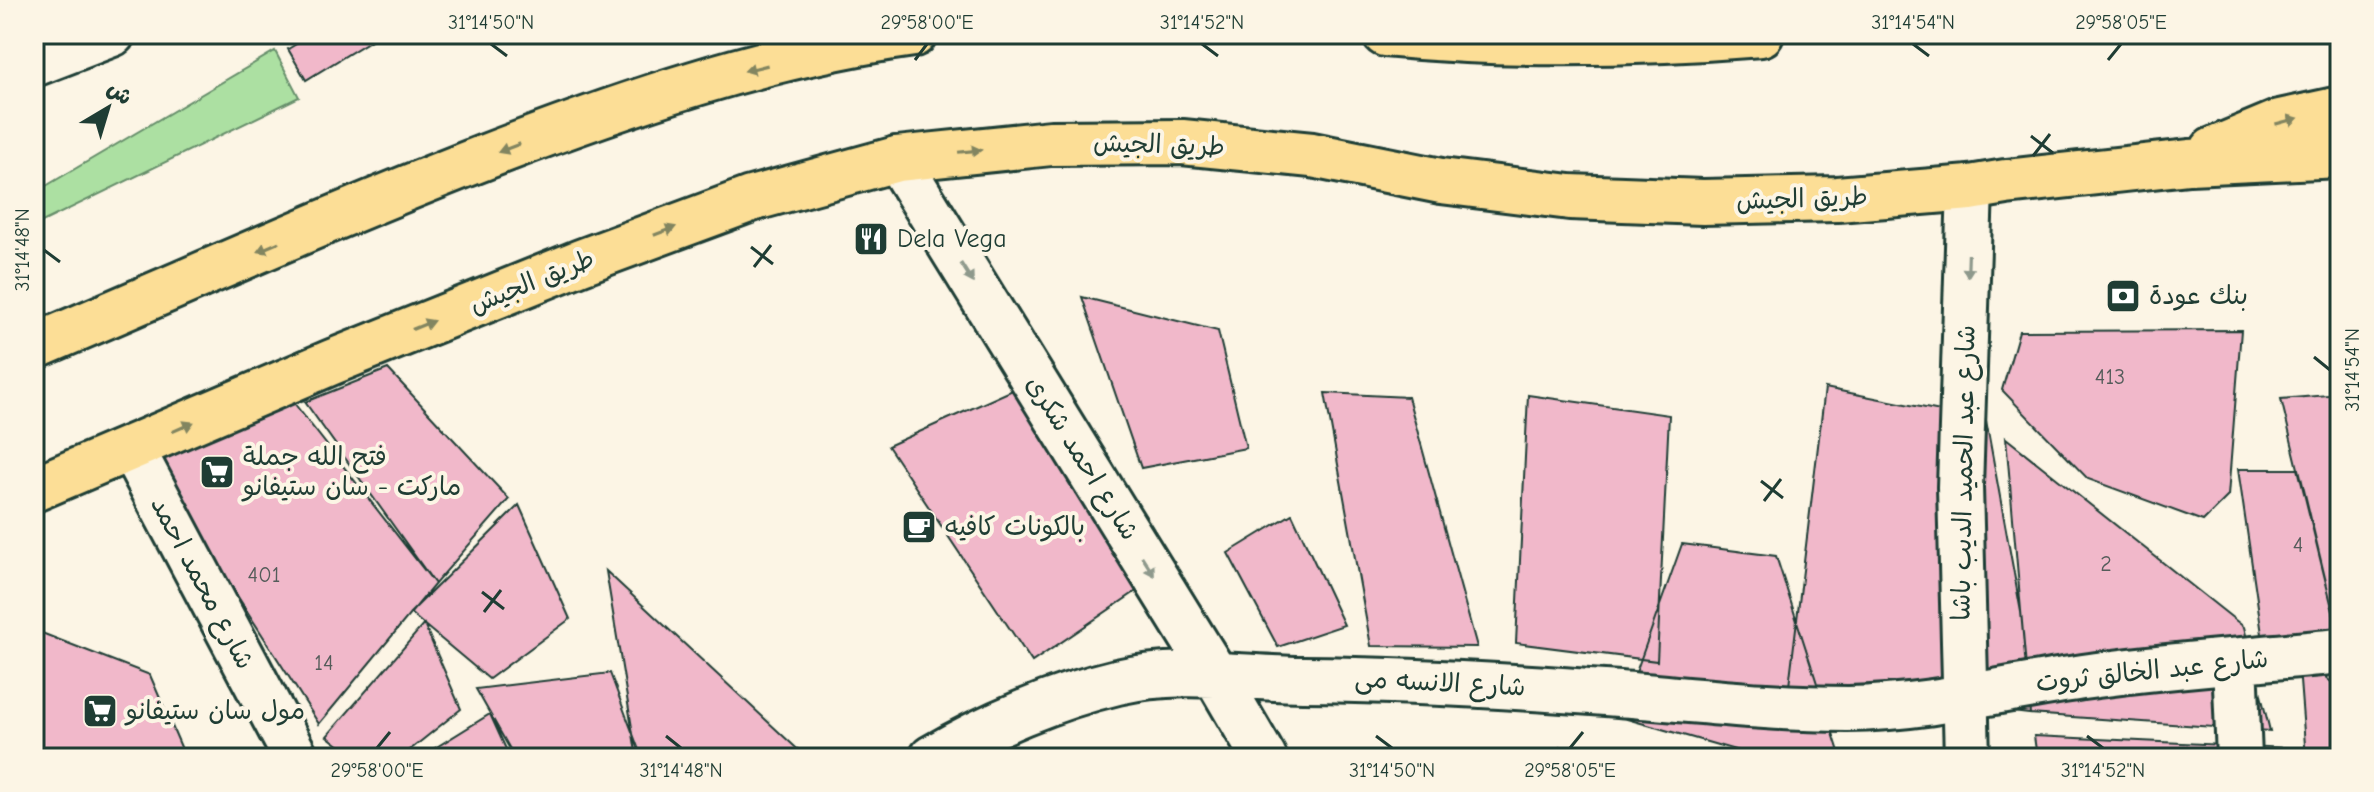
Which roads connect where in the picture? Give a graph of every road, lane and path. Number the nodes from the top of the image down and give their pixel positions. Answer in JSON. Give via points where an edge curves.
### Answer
{"nodes":[{"id":1,"x":112,"y":34,"type":"edge"},
{"id":2,"x":914,"y":34,"type":"edge"},
{"id":3,"x":1385,"y":34,"type":"edge"},
{"id":4,"x":1761,"y":34,"type":"edge"},
{"id":5,"x":34,"y":64,"type":"edge"},
{"id":6,"x":2340,"y":109,"type":"edge"},
{"id":7,"x":2340,"y":155,"type":"edge"},
{"id":8,"x":897,"y":159,"type":"junction"},
{"id":9,"x":2189,"y":162,"type":"junction"},
{"id":10,"x":1970,"y":188,"type":"junction"},
{"id":11,"x":34,"y":347,"type":"edge"},
{"id":12,"x":132,"y":449,"type":"junction"},
{"id":13,"x":34,"y":489,"type":"edge"},
{"id":14,"x":2340,"y":651,"type":"edge"},
{"id":15,"x":2235,"y":661,"type":"junction"},
{"id":16,"x":1215,"y":674,"type":"junction"},
{"id":17,"x":1964,"y":698,"type":"junction"},
{"id":18,"x":942,"y":755,"type":"edge"},
{"id":19,"x":296,"y":758,"type":"edge"},
{"id":20,"x":1264,"y":758,"type":"edge"},
{"id":21,"x":1967,"y":758,"type":"edge"},
{"id":22,"x":2239,"y":758,"type":"edge"}],
"edges":[{"from":1,"to":5,"type":"street"},
{"from":2,"to":11,"type":"highway","one_way":true,"via":[[731,74],[568,125],[406,188]]},
{"from":3,"to":4,"type":"highway","via":[[1608,42]]},
{"from":9,"to":6,"type":"highway","one_way":true,"via":[[2280,122]]},
{"from":7,"to":9,"type":"highway","name":"طريق الجيش"},
{"from":8,"to":10,"type":"highway","name":"طريق الجيش","one_way":true,"via":[[1051,143],[1182,142],[1312,155],[1441,181],[1570,197],[1703,202],[1837,199]]},
{"from":12,"to":8,"type":"highway","name":"طريق الجيش","one_way":true,"via":[[332,362],[668,229],[751,199]]},
{"from":8,"to":16,"type":"street","name":"شارع احمد شكرى","one_way":true},
{"from":9,"to":10,"type":"highway","name":"طريق الجيش"},
{"from":10,"to":17,"type":"street","name":"شارع عبد الحميد الديب باشا","one_way":true,"via":[[1960,487]]},
{"from":12,"to":13,"type":"highway","name":"طريق الجيش"},
{"from":12,"to":19,"type":"street","name":"شارع محمد احمد"},
{"from":14,"to":15,"type":"street","name":"شارع عبد الخالق ثروت"},
{"from":15,"to":17,"type":"street","name":"شارع عبد الخالق ثروت","via":[[2099,675]]},
{"from":15,"to":22,"type":"street"},
{"from":16,"to":17,"type":"street","name":"شارع الانسه مى","via":[[1439,681],[1847,709]]},
{"from":16,"to":18,"type":"street","name":"شارع الانسه مى","via":[[1120,681],[1069,696]]},
{"from":16,"to":20,"type":"street","name":"شارع احمد شكرى"},
{"from":17,"to":21,"type":"street","name":"شارع عبد الحميد الديب باشا"}]}
